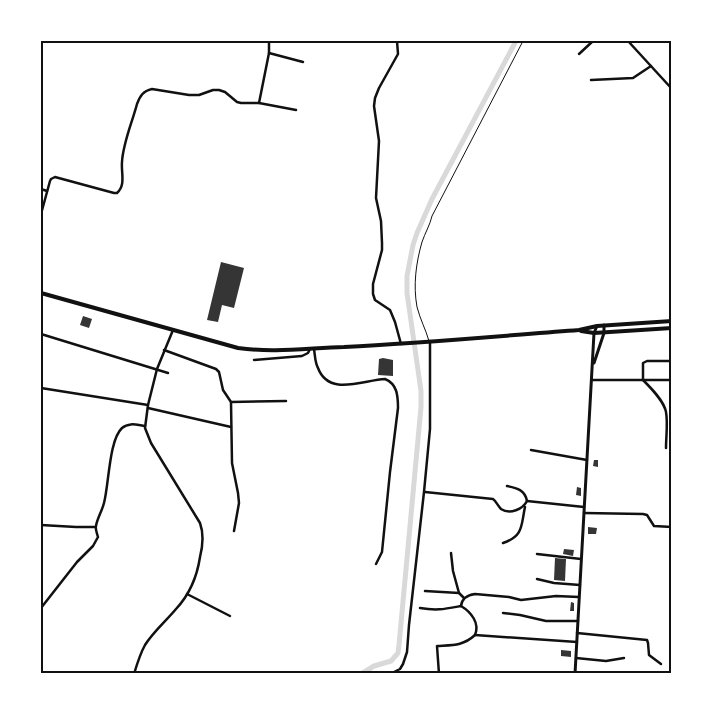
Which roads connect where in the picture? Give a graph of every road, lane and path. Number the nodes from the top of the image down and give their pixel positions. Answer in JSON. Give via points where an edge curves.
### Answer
{"nodes":[{"id":1,"x":269,"y":41,"type":"edge"},
{"id":2,"x":397,"y":41,"type":"edge"},
{"id":3,"x":523,"y":41,"type":"edge"},
{"id":4,"x":593,"y":41,"type":"edge"},
{"id":5,"x":628,"y":41,"type":"edge"},
{"id":6,"x":269,"y":53,"type":"junction"},
{"id":7,"x":579,"y":54,"type":"dead end"},
{"id":8,"x":304,"y":62,"type":"dead end"},
{"id":9,"x":651,"y":66,"type":"junction"},
{"id":10,"x":591,"y":80,"type":"dead end"},
{"id":11,"x":672,"y":89,"type":"edge"},
{"id":12,"x":259,"y":103,"type":"junction"},
{"id":13,"x":296,"y":110,"type":"dead end"},
{"id":14,"x":41,"y":189,"type":"edge"},
{"id":15,"x":47,"y":191,"type":"junction"},
{"id":16,"x":41,"y":214,"type":"edge"},
{"id":17,"x":41,"y":293,"type":"edge"},
{"id":18,"x":672,"y":321,"type":"edge"},
{"id":19,"x":604,"y":325,"type":"junction"},
{"id":20,"x":597,"y":326,"type":"junction"},
{"id":21,"x":672,"y":328,"type":"edge"},
{"id":22,"x":173,"y":330,"type":"junction"},
{"id":23,"x":579,"y":330,"type":"junction"},
{"id":24,"x":594,"y":333,"type":"junction"},
{"id":25,"x":604,"y":333,"type":"junction"},
{"id":26,"x":41,"y":334,"type":"edge"},
{"id":27,"x":430,"y":342,"type":"junction"},
{"id":28,"x":402,"y":343,"type":"junction"},
{"id":29,"x":312,"y":349,"type":"junction"},
{"id":30,"x":164,"y":350,"type":"junction"},
{"id":31,"x":254,"y":360,"type":"dead end"},
{"id":32,"x":672,"y":361,"type":"edge"},
{"id":33,"x":158,"y":369,"type":"junction"},
{"id":34,"x":592,"y":369,"type":"junction"},
{"id":35,"x":168,"y":372,"type":"dead end"},
{"id":36,"x":592,"y":380,"type":"junction"},
{"id":37,"x":643,"y":380,"type":"junction"},
{"id":38,"x":672,"y":380,"type":"edge"},
{"id":39,"x":41,"y":388,"type":"edge"},
{"id":40,"x":230,"y":402,"type":"junction"},
{"id":41,"x":286,"y":402,"type":"dead end"},
{"id":42,"x":148,"y":406,"type":"junction"},
{"id":43,"x":145,"y":426,"type":"junction"},
{"id":44,"x":231,"y":427,"type":"junction"},
{"id":45,"x":666,"y":448,"type":"dead end"},
{"id":46,"x":531,"y":450,"type":"dead end"},
{"id":47,"x":588,"y":460,"type":"junction"},
{"id":48,"x":507,"y":486,"type":"dead end"},
{"id":49,"x":424,"y":492,"type":"junction"},
{"id":50,"x":527,"y":501,"type":"junction"},
{"id":51,"x":525,"y":505,"type":"junction"},
{"id":52,"x":584,"y":507,"type":"junction"},
{"id":53,"x":584,"y":513,"type":"junction"},
{"id":54,"x":41,"y":526,"type":"edge"},
{"id":55,"x":95,"y":527,"type":"junction"},
{"id":56,"x":672,"y":527,"type":"edge"},
{"id":57,"x":234,"y":531,"type":"dead end"},
{"id":58,"x":503,"y":543,"type":"dead end"},
{"id":59,"x":451,"y":553,"type":"dead end"},
{"id":60,"x":537,"y":554,"type":"dead end"},
{"id":61,"x":581,"y":559,"type":"junction"},
{"id":62,"x":376,"y":564,"type":"dead end"},
{"id":63,"x":538,"y":579,"type":"dead end"},
{"id":64,"x":580,"y":585,"type":"junction"},
{"id":65,"x":425,"y":591,"type":"dead end"},
{"id":66,"x":458,"y":593,"type":"junction"},
{"id":67,"x":188,"y":594,"type":"junction"},
{"id":68,"x":580,"y":597,"type":"junction"},
{"id":69,"x":464,"y":598,"type":"junction"},
{"id":70,"x":461,"y":606,"type":"junction"},
{"id":71,"x":41,"y":608,"type":"edge"},
{"id":72,"x":420,"y":608,"type":"dead end"},
{"id":73,"x":503,"y":613,"type":"dead end"},
{"id":74,"x":230,"y":616,"type":"dead end"},
{"id":75,"x":578,"y":621,"type":"junction"},
{"id":76,"x":577,"y":633,"type":"junction"},
{"id":77,"x":475,"y":635,"type":"junction"},
{"id":78,"x":577,"y":642,"type":"junction"},
{"id":79,"x":576,"y":658,"type":"junction"},
{"id":80,"x":624,"y":658,"type":"dead end"},
{"id":81,"x":661,"y":664,"type":"dead end"},
{"id":82,"x":134,"y":674,"type":"edge"},
{"id":83,"x":390,"y":674,"type":"edge"},
{"id":84,"x":439,"y":674,"type":"edge"},
{"id":85,"x":575,"y":674,"type":"edge"}],
"edges":[{"from":1,"to":6,"type":"street"},
{"from":2,"to":28,"type":"street","via":[[398,54],[379,88],[374,106],[379,141],[376,198],[382,250],[372,284],[375,300],[390,310]]},
{"from":3,"to":27,"type":"lane","via":[[432,216],[418,256],[414,280],[418,308]]},
{"from":4,"to":7,"type":"street"},
{"from":5,"to":9,"type":"street"},
{"from":6,"to":8,"type":"street"},
{"from":6,"to":12,"type":"street"},
{"from":9,"to":10,"type":"street","via":[[633,78]]},
{"from":9,"to":11,"type":"street"},
{"from":12,"to":13,"type":"street"},
{"from":12,"to":15,"type":"street","via":[[237,102],[219,90],[189,95],[147,90],[137,104],[125,145],[120,190],[114,193],[55,177]]},
{"from":14,"to":15,"type":"street"},
{"from":15,"to":16,"type":"street"},
{"from":17,"to":22,"type":"main road"},
{"from":18,"to":19,"type":"main road"},
{"from":19,"to":20,"type":"main road"},
{"from":19,"to":25,"type":"street"},
{"from":20,"to":23,"type":"main road"},
{"from":20,"to":24,"type":"street"},
{"from":21,"to":25,"type":"main road"},
{"from":22,"to":29,"type":"main road","via":[[252,350]]},
{"from":22,"to":30,"type":"street"},
{"from":23,"to":24,"type":"main road"},
{"from":23,"to":27,"type":"main road"},
{"from":24,"to":25,"type":"main road"},
{"from":24,"to":34,"type":"street"},
{"from":25,"to":34,"type":"street"},
{"from":26,"to":33,"type":"street"},
{"from":27,"to":28,"type":"main road"},
{"from":27,"to":49,"type":"street","via":[[430,429]]},
{"from":28,"to":29,"type":"main road"},
{"from":29,"to":31,"type":"street","via":[[302,356]]},
{"from":29,"to":62,"type":"street","via":[[317,368],[330,382],[339,386],[385,379],[396,389],[398,408],[382,552]]},
{"from":30,"to":33,"type":"street"},
{"from":30,"to":40,"type":"street","via":[[216,369],[222,390]]},
{"from":32,"to":37,"type":"street","via":[[643,363]]},
{"from":33,"to":35,"type":"street"},
{"from":33,"to":42,"type":"street"},
{"from":34,"to":36,"type":"street"},
{"from":36,"to":37,"type":"street"},
{"from":36,"to":47,"type":"street"},
{"from":37,"to":38,"type":"street"},
{"from":37,"to":45,"type":"street","via":[[664,407]]},
{"from":39,"to":42,"type":"street"},
{"from":40,"to":41,"type":"street"},
{"from":40,"to":44,"type":"street"},
{"from":42,"to":43,"type":"street"},
{"from":42,"to":44,"type":"street"},
{"from":43,"to":55,"type":"street","via":[[128,424],[118,432],[113,444],[104,504]]},
{"from":43,"to":67,"type":"street","via":[[151,444],[194,511],[202,530],[199,563]]},
{"from":44,"to":57,"type":"street","via":[[232,463],[238,493]]},
{"from":46,"to":47,"type":"street"},
{"from":47,"to":52,"type":"street"},
{"from":48,"to":50,"type":"street","via":[[520,489]]},
{"from":49,"to":51,"type":"street","via":[[493,499],[500,509],[507,511],[518,510]]},
{"from":49,"to":83,"type":"street","via":[[407,652],[400,669]]},
{"from":50,"to":51,"type":"street"},
{"from":50,"to":52,"type":"street"},
{"from":51,"to":58,"type":"street","via":[[520,531],[512,540]]},
{"from":52,"to":53,"type":"street"},
{"from":53,"to":56,"type":"street","via":[[643,514],[654,526]]},
{"from":53,"to":61,"type":"street"},
{"from":54,"to":55,"type":"street"},
{"from":55,"to":71,"type":"street","via":[[98,537],[93,546]]},
{"from":59,"to":66,"type":"street"},
{"from":60,"to":61,"type":"street"},
{"from":61,"to":64,"type":"street"},
{"from":63,"to":64,"type":"street"},
{"from":64,"to":68,"type":"street"},
{"from":65,"to":66,"type":"street"},
{"from":66,"to":69,"type":"street"},
{"from":67,"to":74,"type":"street"},
{"from":67,"to":82,"type":"street","via":[[152,635],[141,652]]},
{"from":68,"to":69,"type":"street","via":[[521,600],[471,594]]},
{"from":68,"to":75,"type":"street"},
{"from":69,"to":70,"type":"street"},
{"from":70,"to":72,"type":"street","via":[[434,610]]},
{"from":70,"to":77,"type":"street","via":[[475,621]]},
{"from":73,"to":75,"type":"street","via":[[546,621]]},
{"from":75,"to":76,"type":"street"},
{"from":76,"to":78,"type":"street"},
{"from":76,"to":81,"type":"street","via":[[647,640],[650,655]]},
{"from":77,"to":78,"type":"street"},
{"from":77,"to":84,"type":"street","via":[[459,645],[438,646]]},
{"from":78,"to":79,"type":"street"},
{"from":79,"to":80,"type":"street","via":[[606,661]]},
{"from":79,"to":85,"type":"street"}]}
